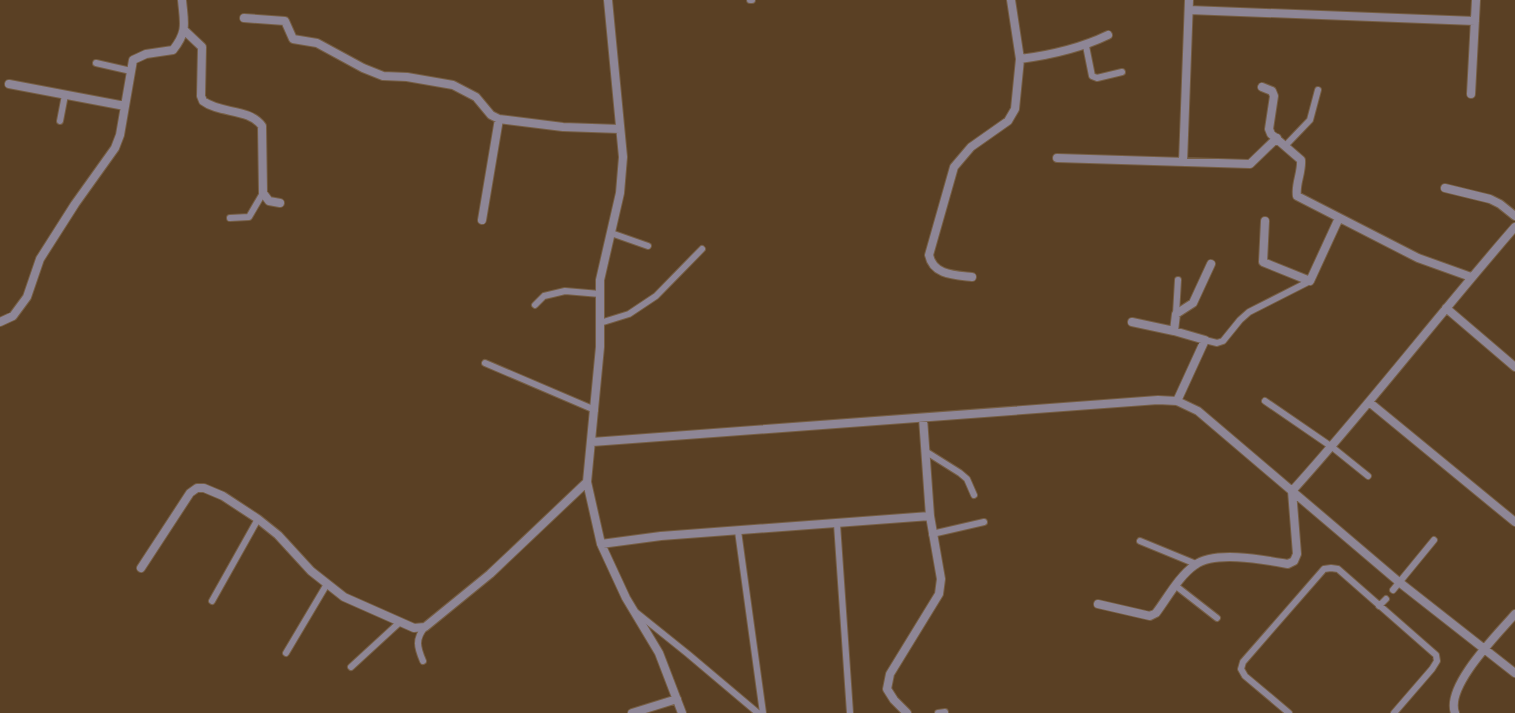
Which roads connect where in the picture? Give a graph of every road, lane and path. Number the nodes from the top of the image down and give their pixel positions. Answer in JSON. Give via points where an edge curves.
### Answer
{"nodes":[{"id":1,"x":182,"y":0,"type":"edge"},
{"id":2,"x":608,"y":0,"type":"edge"},
{"id":3,"x":1011,"y":0,"type":"edge"},
{"id":4,"x":1189,"y":0,"type":"edge"},
{"id":5,"x":1476,"y":0,"type":"edge"},
{"id":6,"x":1189,"y":10,"type":"junction"},
{"id":7,"x":244,"y":18,"type":"dead end"},
{"id":8,"x":1475,"y":21,"type":"junction"},
{"id":9,"x":184,"y":30,"type":"junction"},
{"id":10,"x":1108,"y":36,"type":"dead end"},
{"id":11,"x":1086,"y":46,"type":"junction"},
{"id":12,"x":1020,"y":59,"type":"junction"},
{"id":13,"x":96,"y":63,"type":"dead end"},
{"id":14,"x":131,"y":71,"type":"junction"},
{"id":15,"x":1122,"y":72,"type":"dead end"},
{"id":16,"x":9,"y":84,"type":"dead end"},
{"id":17,"x":1262,"y":87,"type":"dead end"},
{"id":18,"x":1318,"y":90,"type":"dead end"},
{"id":19,"x":1471,"y":94,"type":"dead end"},
{"id":20,"x":65,"y":95,"type":"junction"},
{"id":21,"x":125,"y":106,"type":"junction"},
{"id":22,"x":500,"y":120,"type":"junction"},
{"id":23,"x":60,"y":121,"type":"dead end"},
{"id":24,"x":620,"y":129,"type":"junction"},
{"id":25,"x":1277,"y":138,"type":"junction"},
{"id":26,"x":1286,"y":145,"type":"junction"},
{"id":27,"x":1057,"y":158,"type":"dead end"},
{"id":28,"x":1183,"y":162,"type":"junction"},
{"id":29,"x":1445,"y":188,"type":"dead end"},
{"id":30,"x":263,"y":193,"type":"junction"},
{"id":31,"x":280,"y":203,"type":"dead end"},
{"id":32,"x":1515,"y":216,"type":"edge"},
{"id":33,"x":230,"y":218,"type":"dead end"},
{"id":34,"x":1339,"y":218,"type":"junction"},
{"id":35,"x":482,"y":220,"type":"dead end"},
{"id":36,"x":1265,"y":221,"type":"dead end"},
{"id":37,"x":1515,"y":227,"type":"edge"},
{"id":38,"x":611,"y":233,"type":"junction"},
{"id":39,"x":648,"y":246,"type":"dead end"},
{"id":40,"x":702,"y":249,"type":"dead end"},
{"id":41,"x":1211,"y":264,"type":"dead end"},
{"id":42,"x":972,"y":277,"type":"dead end"},
{"id":43,"x":1471,"y":277,"type":"junction"},
{"id":44,"x":1178,"y":280,"type":"dead end"},
{"id":45,"x":1310,"y":281,"type":"junction"},
{"id":46,"x":600,"y":294,"type":"junction"},
{"id":47,"x":535,"y":305,"type":"dead end"},
{"id":48,"x":1446,"y":308,"type":"junction"},
{"id":49,"x":1176,"y":314,"type":"junction"},
{"id":50,"x":0,"y":322,"type":"edge"},
{"id":51,"x":1132,"y":322,"type":"dead end"},
{"id":52,"x":600,"y":323,"type":"junction"},
{"id":53,"x":1174,"y":331,"type":"junction"},
{"id":54,"x":1205,"y":340,"type":"junction"},
{"id":55,"x":485,"y":363,"type":"dead end"},
{"id":56,"x":1515,"y":366,"type":"edge"},
{"id":57,"x":1177,"y":401,"type":"junction"},
{"id":58,"x":1265,"y":401,"type":"dead end"},
{"id":59,"x":1370,"y":402,"type":"junction"},
{"id":60,"x":595,"y":410,"type":"junction"},
{"id":61,"x":923,"y":418,"type":"junction"},
{"id":62,"x":592,"y":442,"type":"junction"},
{"id":63,"x":1332,"y":447,"type":"junction"},
{"id":64,"x":925,"y":452,"type":"junction"},
{"id":65,"x":1368,"y":476,"type":"dead end"},
{"id":66,"x":587,"y":482,"type":"junction"},
{"id":67,"x":1292,"y":491,"type":"junction"},
{"id":68,"x":974,"y":495,"type":"dead end"},
{"id":69,"x":930,"y":516,"type":"junction"},
{"id":70,"x":258,"y":519,"type":"junction"},
{"id":71,"x":984,"y":522,"type":"dead end"},
{"id":72,"x":1515,"y":522,"type":"edge"},
{"id":73,"x":837,"y":524,"type":"junction"},
{"id":74,"x":738,"y":530,"type":"junction"},
{"id":75,"x":932,"y":534,"type":"junction"},
{"id":76,"x":1434,"y":540,"type":"dead end"},
{"id":77,"x":1140,"y":541,"type":"dead end"},
{"id":78,"x":601,"y":544,"type":"junction"},
{"id":79,"x":1196,"y":564,"type":"junction"},
{"id":80,"x":141,"y":568,"type":"dead end"},
{"id":81,"x":1399,"y":582,"type":"junction"},
{"id":82,"x":327,"y":584,"type":"junction"},
{"id":83,"x":1176,"y":586,"type":"junction"},
{"id":84,"x":1393,"y":590,"type":"dead end"},
{"id":85,"x":1386,"y":598,"type":"dead end"},
{"id":86,"x":212,"y":601,"type":"dead end"},
{"id":87,"x":1098,"y":604,"type":"dead end"},
{"id":88,"x":1379,"y":606,"type":"junction"},
{"id":89,"x":634,"y":611,"type":"junction"},
{"id":90,"x":1515,"y":614,"type":"edge"},
{"id":91,"x":1217,"y":618,"type":"dead end"},
{"id":92,"x":400,"y":622,"type":"junction"},
{"id":93,"x":425,"y":627,"type":"junction"},
{"id":94,"x":1486,"y":649,"type":"junction"},
{"id":95,"x":286,"y":653,"type":"dead end"},
{"id":96,"x":423,"y":661,"type":"dead end"},
{"id":97,"x":351,"y":667,"type":"dead end"},
{"id":98,"x":1515,"y":673,"type":"edge"},
{"id":99,"x":677,"y":699,"type":"junction"},
{"id":100,"x":945,"y":712,"type":"dead end"},
{"id":101,"x":632,"y":713,"type":"edge"},
{"id":102,"x":682,"y":713,"type":"edge"},
{"id":103,"x":758,"y":713,"type":"edge"},
{"id":104,"x":763,"y":713,"type":"edge"},
{"id":105,"x":850,"y":713,"type":"edge"},
{"id":106,"x":907,"y":713,"type":"edge"},
{"id":107,"x":938,"y":713,"type":"edge"},
{"id":108,"x":1289,"y":713,"type":"edge"},
{"id":109,"x":1394,"y":713,"type":"edge"},
{"id":110,"x":1454,"y":713,"type":"edge"}],
"edges":[{"from":1,"to":9,"type":"street"},
{"from":2,"to":24,"type":"street"},
{"from":3,"to":12,"type":"street"},
{"from":4,"to":6,"type":"street"},
{"from":5,"to":8,"type":"street"},
{"from":6,"to":8,"type":"street"},
{"from":6,"to":28,"type":"street"},
{"from":7,"to":22,"type":"street","via":[[285,21],[293,39],[317,43],[383,76],[407,77],[453,85],[476,97],[491,115]]},
{"from":8,"to":19,"type":"street"},
{"from":9,"to":14,"type":"street","via":[[180,41],[172,50],[138,56],[133,60]]},
{"from":9,"to":30,"type":"street","via":[[202,47],[203,101],[257,119],[262,126]]},
{"from":10,"to":11,"type":"street"},
{"from":11,"to":12,"type":"street"},
{"from":11,"to":15,"type":"lane","via":[[1092,76],[1097,78]]},
{"from":12,"to":42,"type":"street","via":[[1016,109],[1008,122],[971,147],[954,167],[928,255],[930,263],[937,269],[952,275]]},
{"from":13,"to":14,"type":"lane"},
{"from":14,"to":21,"type":"street"},
{"from":16,"to":20,"type":"street"},
{"from":17,"to":25,"type":"street","via":[[1274,96],[1269,129]]},
{"from":18,"to":26,"type":"lane","via":[[1310,120]]},
{"from":20,"to":21,"type":"street"},
{"from":20,"to":23,"type":"lane"},
{"from":21,"to":50,"type":"street","via":[[115,148],[40,259],[27,297],[13,316]]},
{"from":22,"to":24,"type":"street","via":[[563,127]]},
{"from":22,"to":35,"type":"street"},
{"from":24,"to":38,"type":"street","via":[[623,157],[620,193]]},
{"from":25,"to":26,"type":"street"},
{"from":25,"to":28,"type":"street","via":[[1250,164]]},
{"from":26,"to":34,"type":"street","via":[[1301,160],[1297,196]]},
{"from":27,"to":28,"type":"street"},
{"from":29,"to":32,"type":"street","via":[[1490,199]]},
{"from":30,"to":31,"type":"street","via":[[269,201]]},
{"from":30,"to":33,"type":"lane","via":[[249,217]]},
{"from":34,"to":43,"type":"street","via":[[1418,258]]},
{"from":34,"to":45,"type":"street"},
{"from":36,"to":45,"type":"street","via":[[1263,262]]},
{"from":37,"to":43,"type":"street"},
{"from":38,"to":39,"type":"lane"},
{"from":38,"to":46,"type":"street","via":[[600,280]]},
{"from":40,"to":52,"type":"lane","via":[[656,296],[629,314]]},
{"from":41,"to":49,"type":"street","via":[[1193,303]]},
{"from":43,"to":48,"type":"street"},
{"from":44,"to":49,"type":"lane"},
{"from":45,"to":54,"type":"lane","via":[[1249,312],[1223,341],[1217,343]]},
{"from":46,"to":47,"type":"lane","via":[[565,292],[544,296]]},
{"from":46,"to":52,"type":"street"},
{"from":48,"to":56,"type":"street"},
{"from":48,"to":59,"type":"street"},
{"from":49,"to":53,"type":"street"},
{"from":51,"to":53,"type":"street"},
{"from":52,"to":60,"type":"street"},
{"from":53,"to":54,"type":"street"},
{"from":54,"to":57,"type":"street"},
{"from":55,"to":60,"type":"lane"},
{"from":57,"to":61,"type":"street","via":[[1158,400]]},
{"from":57,"to":67,"type":"street","via":[[1198,411]]},
{"from":58,"to":63,"type":"lane"},
{"from":59,"to":63,"type":"street"},
{"from":59,"to":72,"type":"street"},
{"from":60,"to":62,"type":"street"},
{"from":61,"to":62,"type":"street"},
{"from":61,"to":64,"type":"street"},
{"from":62,"to":66,"type":"street"},
{"from":63,"to":65,"type":"lane"},
{"from":63,"to":67,"type":"street"},
{"from":64,"to":68,"type":"lane","via":[[960,473],[967,480]]},
{"from":64,"to":69,"type":"street"},
{"from":66,"to":78,"type":"street"},
{"from":66,"to":93,"type":"street","via":[[490,574]]},
{"from":67,"to":79,"type":"street","via":[[1297,554],[1294,561],[1288,564],[1241,556],[1207,560]]},
{"from":67,"to":81,"type":"street"},
{"from":69,"to":73,"type":"street"},
{"from":69,"to":75,"type":"street"},
{"from":70,"to":80,"type":"street","via":[[223,496],[204,488],[197,488],[190,493]]},
{"from":70,"to":82,"type":"street","via":[[278,535],[311,571]]},
{"from":70,"to":86,"type":"lane"},
{"from":71,"to":75,"type":"lane"},
{"from":73,"to":74,"type":"street"},
{"from":73,"to":105,"type":"lane"},
{"from":74,"to":78,"type":"street"},
{"from":74,"to":104,"type":"lane"},
{"from":75,"to":106,"type":"street","via":[[941,579],[939,594],[890,674],[887,689]]},
{"from":76,"to":81,"type":"lane"},
{"from":77,"to":79,"type":"lane"},
{"from":78,"to":89,"type":"street"},
{"from":79,"to":83,"type":"street"},
{"from":81,"to":84,"type":"lane"},
{"from":81,"to":94,"type":"street"},
{"from":82,"to":92,"type":"street","via":[[344,597]]},
{"from":82,"to":95,"type":"lane"},
{"from":83,"to":87,"type":"street","via":[[1156,613],[1150,616]]},
{"from":83,"to":91,"type":"lane"},
{"from":85,"to":88,"type":"lane"},
{"from":88,"to":108,"type":"lane","via":[[1338,569],[1324,569],[1243,662],[1241,669],[1245,676]]},
{"from":88,"to":109,"type":"lane","via":[[1436,655],[1437,661]]},
{"from":89,"to":99,"type":"street","via":[[659,653]]},
{"from":89,"to":103,"type":"lane"},
{"from":90,"to":94,"type":"street"},
{"from":92,"to":93,"type":"street","via":[[414,628]]},
{"from":92,"to":97,"type":"lane"},
{"from":93,"to":96,"type":"lane","via":[[417,640]]},
{"from":94,"to":98,"type":"street"},
{"from":94,"to":110,"type":"street","via":[[1461,681],[1455,696]]},
{"from":99,"to":101,"type":"street"},
{"from":99,"to":102,"type":"street"},
{"from":100,"to":107,"type":"lane"}]}
